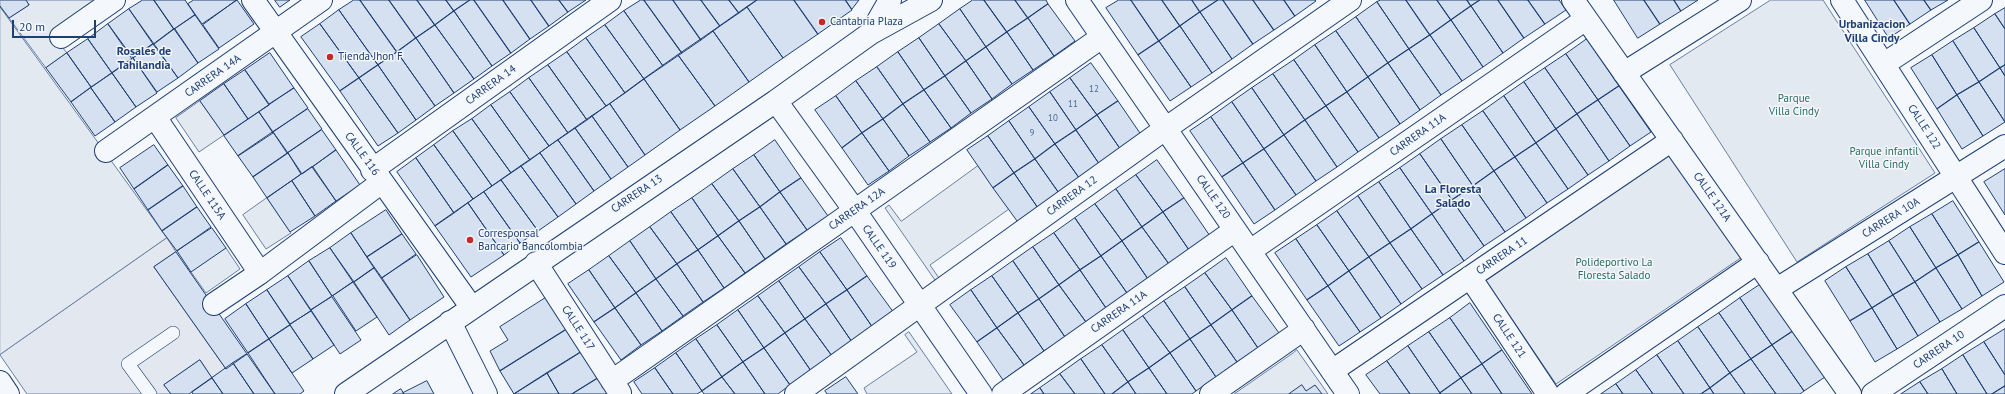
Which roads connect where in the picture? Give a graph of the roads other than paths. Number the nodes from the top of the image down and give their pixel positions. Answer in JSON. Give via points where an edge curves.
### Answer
{"nodes":[{"id":1,"x":114,"y":0,"type":"edge"},
{"id":2,"x":253,"y":0,"type":"edge"},
{"id":3,"x":321,"y":0,"type":"edge"},
{"id":4,"x":610,"y":0,"type":"edge"},
{"id":5,"x":890,"y":0,"type":"edge"},
{"id":6,"x":931,"y":0,"type":"edge"},
{"id":7,"x":1350,"y":0,"type":"edge"},
{"id":8,"x":1573,"y":0,"type":"edge"},
{"id":9,"x":1740,"y":0,"type":"edge"},
{"id":10,"x":1842,"y":0,"type":"edge"},
{"id":11,"x":1981,"y":0,"type":"edge"},
{"id":12,"x":1083,"y":2,"type":"edge"},
{"id":13,"x":1586,"y":18,"type":"junction"},
{"id":14,"x":275,"y":32,"type":"junction"},
{"id":15,"x":871,"y":33,"type":"junction"},
{"id":16,"x":61,"y":37,"type":"dead end"},
{"id":17,"x":1102,"y":37,"type":"junction"},
{"id":18,"x":1884,"y":64,"type":"junction"},
{"id":19,"x":1624,"y":73,"type":"junction"},
{"id":20,"x":776,"y":100,"type":"junction"},
{"id":21,"x":155,"y":117,"type":"junction"},
{"id":22,"x":1165,"y":128,"type":"junction"},
{"id":23,"x":1672,"y":140,"type":"junction"},
{"id":24,"x":2005,"y":146,"type":"edge"},
{"id":25,"x":106,"y":151,"type":"dead end"},
{"id":26,"x":377,"y":176,"type":"junction"},
{"id":27,"x":1956,"y":177,"type":"junction"},
{"id":28,"x":855,"y":211,"type":"junction"},
{"id":29,"x":1236,"y":230,"type":"junction"},
{"id":30,"x":1250,"y":251,"type":"junction"},
{"id":31,"x":2005,"y":253,"type":"edge"},
{"id":32,"x":1758,"y":262,"type":"junction"},
{"id":33,"x":536,"y":263,"type":"junction"},
{"id":34,"x":260,"y":273,"type":"junction"},
{"id":35,"x":1470,"y":278,"type":"junction"},
{"id":36,"x":1777,"y":289,"type":"junction"},
{"id":37,"x":214,"y":304,"type":"dead end"},
{"id":38,"x":920,"y":305,"type":"junction"},
{"id":39,"x":2005,"y":306,"type":"edge"},
{"id":40,"x":472,"y":308,"type":"junction"},
{"id":41,"x":450,"y":322,"type":"junction"},
{"id":42,"x":1304,"y":329,"type":"junction"},
{"id":43,"x":174,"y":333,"type":"dead end"},
{"id":44,"x":1332,"y":371,"type":"junction"},
{"id":45,"x":0,"y":382,"type":"edge"},
{"id":46,"x":616,"y":388,"type":"edge"},
{"id":47,"x":1842,"y":391,"type":"edge"},
{"id":48,"x":8,"y":394,"type":"edge"},
{"id":49,"x":150,"y":394,"type":"edge"},
{"id":50,"x":346,"y":394,"type":"edge"},
{"id":51,"x":486,"y":394,"type":"edge"},
{"id":52,"x":796,"y":394,"type":"edge"},
{"id":53,"x":981,"y":394,"type":"edge"},
{"id":54,"x":1003,"y":394,"type":"edge"},
{"id":55,"x":1211,"y":394,"type":"edge"},
{"id":56,"x":1348,"y":394,"type":"edge"},
{"id":57,"x":1548,"y":394,"type":"edge"},
{"id":58,"x":1566,"y":394,"type":"edge"},
{"id":59,"x":1873,"y":394,"type":"edge"}],
"edges":[{"from":1,"to":16,"type":"street"},
{"from":2,"to":14,"type":"street","name":"CALLE 116"},
{"from":3,"to":14,"type":"street","name":"CARRERA 14A"},
{"from":4,"to":26,"type":"street","name":"CARRERA 14"},
{"from":5,"to":15,"type":"street"},
{"from":6,"to":15,"type":"street","name":"CARRERA 13"},
{"from":7,"to":22,"type":"street","name":"CARRERA 12"},
{"from":8,"to":13,"type":"street","name":"CALLE 121A"},
{"from":9,"to":19,"type":"street"},
{"from":10,"to":18,"type":"street","name":"CALLE 122"},
{"from":11,"to":18,"type":"street"},
{"from":12,"to":17,"type":"street","name":"CALLE 120"},
{"from":13,"to":19,"type":"street","name":"CALLE 121A"},
{"from":13,"to":30,"type":"street","name":"CARRERA 11A"},
{"from":14,"to":21,"type":"street","name":"CARRERA 14A"},
{"from":14,"to":26,"type":"street","name":"CALLE 116"},
{"from":15,"to":20,"type":"street","name":"CARRERA 13"},
{"from":17,"to":22,"type":"street","name":"CALLE 120"},
{"from":17,"to":28,"type":"street","name":"CARRERA 12A"},
{"from":18,"to":27,"type":"street","name":"CALLE 122"},
{"from":19,"to":23,"type":"street","name":"CALLE 121A"},
{"from":20,"to":28,"type":"street","name":"CALLE 119"},
{"from":20,"to":33,"type":"street","name":"CARRERA 13"},
{"from":21,"to":25,"type":"street","name":"CARRERA 14A"},
{"from":21,"to":34,"type":"street","name":"CALLE 115A"},
{"from":22,"to":29,"type":"street","name":"CALLE 120"},
{"from":22,"to":38,"type":"street","name":"CARRERA 12"},
{"from":23,"to":32,"type":"street","name":"CALLE 121A"},
{"from":23,"to":35,"type":"street","name":"CARRERA 11"},
{"from":24,"to":27,"type":"street","name":"CARRERA 10A"},
{"from":26,"to":34,"type":"street","name":"CARRERA 14"},
{"from":26,"to":40,"type":"street","name":"CALLE 116"},
{"from":27,"to":31,"type":"street","name":"CALLE 122"},
{"from":27,"to":36,"type":"street","name":"CARRERA 10A"},
{"from":28,"to":38,"type":"street","name":"CALLE 119"},
{"from":28,"to":46,"type":"street","name":"CARRERA 12A"},
{"from":29,"to":30,"type":"street","name":"CALLE 120"},
{"from":29,"to":54,"type":"street","name":"CARRERA 11A"},
{"from":30,"to":42,"type":"street","name":"CALLE 120"},
{"from":32,"to":36,"type":"street","name":"CALLE 121A"},
{"from":32,"to":58,"type":"street"},
{"from":33,"to":40,"type":"street","name":"CARRERA 13"},
{"from":33,"to":46,"type":"street","name":"CALLE 117"},
{"from":34,"to":37,"type":"street","name":"CARRERA 14"},
{"from":35,"to":44,"type":"street","name":"CARRERA 11"},
{"from":35,"to":57,"type":"street","name":"CALLE 121"},
{"from":36,"to":47,"type":"street","name":"CALLE 121A"},
{"from":38,"to":52,"type":"street","name":"CARRERA 12"},
{"from":38,"to":53,"type":"street","name":"CALLE 119"},
{"from":39,"to":59,"type":"street","name":"CARRERA 10"},
{"from":40,"to":41,"type":"street","name":"CARRERA 13"},
{"from":41,"to":50,"type":"street","name":"CARRERA 13"},
{"from":41,"to":51,"type":"street"},
{"from":42,"to":44,"type":"street","name":"CALLE 120"},
{"from":42,"to":55,"type":"street"},
{"from":43,"to":49,"type":"lane","via":[[128,364]]},
{"from":44,"to":56,"type":"street","name":"CALLE 120"},
{"from":45,"to":48,"type":"street"}]}
